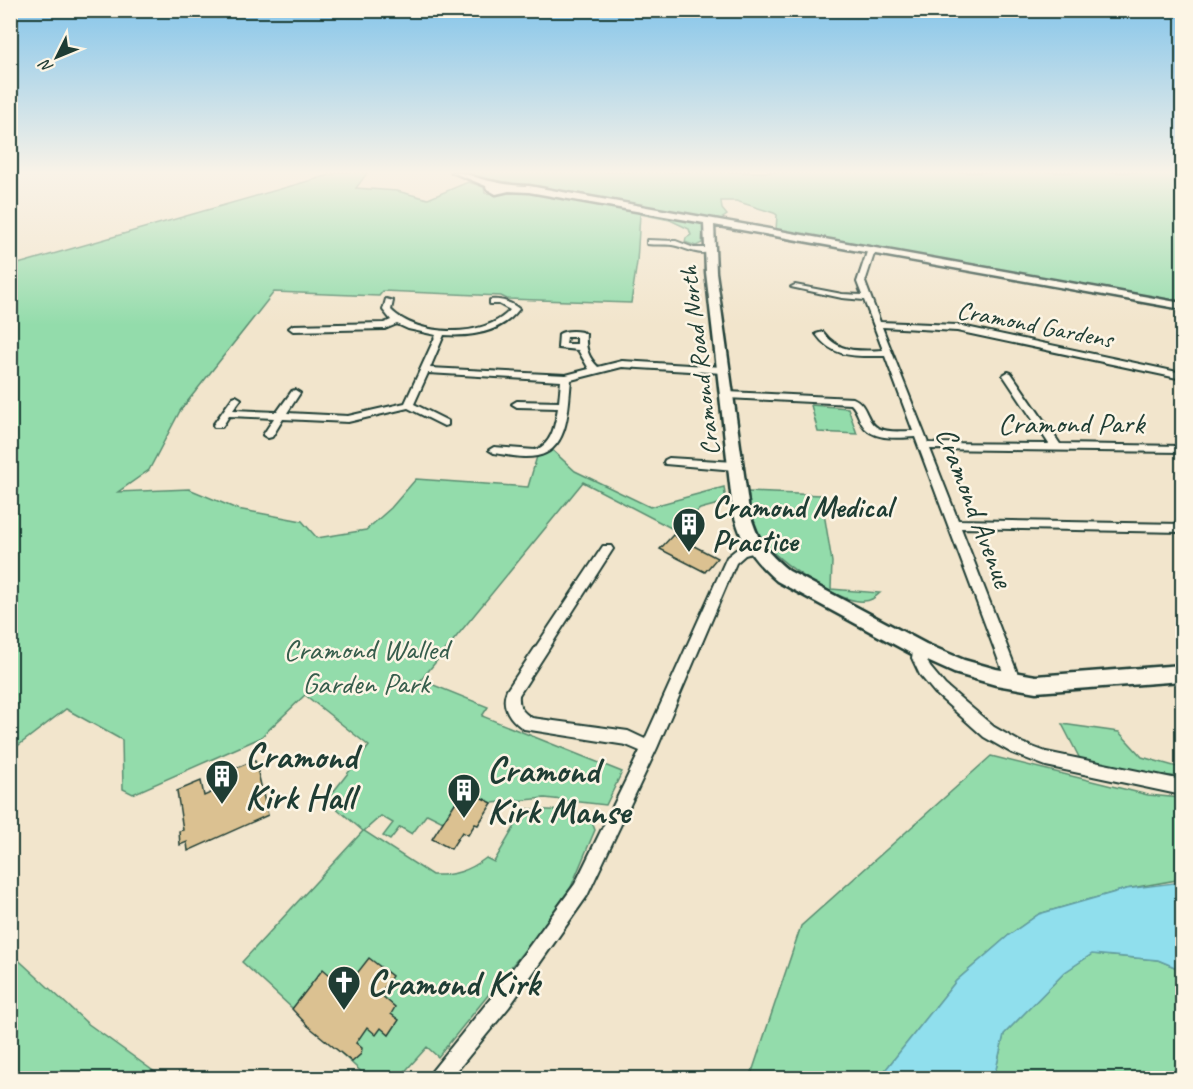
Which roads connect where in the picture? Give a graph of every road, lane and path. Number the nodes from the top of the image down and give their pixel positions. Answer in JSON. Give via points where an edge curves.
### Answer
{"nodes":[{"id":1,"x":708,"y":223,"type":"edge"},
{"id":2,"x":718,"y":223,"type":"edge"},
{"id":3,"x":650,"y":242,"type":"dead end"},
{"id":4,"x":710,"y":250,"type":"junction"},
{"id":5,"x":872,"y":250,"type":"junction"},
{"id":6,"x":795,"y":287,"type":"dead end"},
{"id":7,"x":867,"y":298,"type":"junction"},
{"id":8,"x":389,"y":301,"type":"dead end"},
{"id":9,"x":492,"y":302,"type":"dead end"},
{"id":10,"x":1182,"y":306,"type":"edge"},
{"id":11,"x":396,"y":321,"type":"junction"},
{"id":12,"x":878,"y":324,"type":"junction"},
{"id":13,"x":293,"y":328,"type":"dead end"},
{"id":14,"x":315,"y":328,"type":"junction"},
{"id":15,"x":441,"y":333,"type":"junction"},
{"id":16,"x":820,"y":334,"type":"dead end"},
{"id":17,"x":306,"y":337,"type":"dead end"},
{"id":18,"x":581,"y":347,"type":"dead end"},
{"id":19,"x":887,"y":353,"type":"junction"},
{"id":20,"x":425,"y":370,"type":"junction"},
{"id":21,"x":723,"y":370,"type":"junction"},
{"id":22,"x":596,"y":371,"type":"junction"},
{"id":23,"x":1008,"y":375,"type":"dead end"},
{"id":24,"x":1182,"y":376,"type":"edge"},
{"id":25,"x":566,"y":378,"type":"junction"},
{"id":26,"x":295,"y":393,"type":"dead end"},
{"id":27,"x":727,"y":395,"type":"junction"},
{"id":28,"x":236,"y":399,"type":"dead end"},
{"id":29,"x":517,"y":404,"type":"dead end"},
{"id":30,"x":409,"y":405,"type":"junction"},
{"id":31,"x":562,"y":405,"type":"junction"},
{"id":32,"x":226,"y":413,"type":"junction"},
{"id":33,"x":281,"y":416,"type":"junction"},
{"id":34,"x":444,"y":423,"type":"dead end"},
{"id":35,"x":218,"y":425,"type":"dead end"},
{"id":36,"x":919,"y":434,"type":"junction"},
{"id":37,"x":268,"y":435,"type":"dead end"},
{"id":38,"x":924,"y":446,"type":"junction"},
{"id":39,"x":1057,"y":448,"type":"junction"},
{"id":40,"x":1182,"y":449,"type":"edge"},
{"id":41,"x":494,"y":450,"type":"dead end"},
{"id":42,"x":669,"y":462,"type":"dead end"},
{"id":43,"x":735,"y":466,"type":"junction"},
{"id":44,"x":954,"y":524,"type":"junction"},
{"id":45,"x":1182,"y":528,"type":"edge"},
{"id":46,"x":755,"y":548,"type":"junction"},
{"id":47,"x":607,"y":549,"type":"dead end"},
{"id":48,"x":919,"y":649,"type":"junction"},
{"id":49,"x":1182,"y":673,"type":"edge"},
{"id":50,"x":1013,"y":681,"type":"junction"},
{"id":51,"x":649,"y":748,"type":"junction"},
{"id":52,"x":1182,"y":788,"type":"edge"},
{"id":53,"x":439,"y":1078,"type":"edge"}],
"edges":[{"from":1,"to":4,"type":"street","name":"Cramond Road North"},
{"from":2,"to":5,"type":"street"},
{"from":3,"to":4,"type":"street","name":"Cramond Road North"},
{"from":4,"to":21,"type":"street","name":"Cramond Road North"},
{"from":5,"to":7,"type":"street","name":"Cramond Avenue","via":[[861,278]]},
{"from":5,"to":10,"type":"street"},
{"from":6,"to":7,"type":"street"},
{"from":7,"to":12,"type":"street","name":"Cramond Avenue"},
{"from":8,"to":11,"type":"street","via":[[387,310]]},
{"from":9,"to":15,"type":"street","via":[[515,309],[513,314],[488,327],[465,333]]},
{"from":11,"to":14,"type":"street","via":[[385,326]]},
{"from":11,"to":15,"type":"street"},
{"from":12,"to":19,"type":"street","name":"Cramond Avenue"},
{"from":12,"to":24,"type":"street","name":"Cramond Gardens","via":[[957,328]]},
{"from":13,"to":14,"type":"street"},
{"from":14,"to":17,"type":"street"},
{"from":15,"to":20,"type":"street"},
{"from":16,"to":19,"type":"street","via":[[836,350]]},
{"from":18,"to":22,"type":"street"},
{"from":19,"to":36,"type":"street","name":"Cramond Avenue"},
{"from":20,"to":25,"type":"street"},
{"from":20,"to":30,"type":"street"},
{"from":21,"to":22,"type":"street","via":[[622,364]]},
{"from":21,"to":27,"type":"street","name":"Cramond Road North"},
{"from":22,"to":25,"type":"street"},
{"from":23,"to":39,"type":"street"},
{"from":25,"to":31,"type":"street"},
{"from":26,"to":33,"type":"street"},
{"from":27,"to":36,"type":"street","via":[[853,402],[861,406],[873,430]]},
{"from":27,"to":43,"type":"street","name":"Cramond Road North"},
{"from":28,"to":32,"type":"street"},
{"from":29,"to":31,"type":"street"},
{"from":30,"to":33,"type":"street","via":[[348,419]]},
{"from":30,"to":34,"type":"street"},
{"from":31,"to":41,"type":"street","via":[[556,440],[550,448],[538,453]]},
{"from":32,"to":33,"type":"street"},
{"from":32,"to":35,"type":"street"},
{"from":33,"to":37,"type":"street"},
{"from":36,"to":38,"type":"street","name":"Cramond Avenue"},
{"from":38,"to":39,"type":"street","name":"Cramond Park"},
{"from":38,"to":44,"type":"street","name":"Cramond Avenue"},
{"from":39,"to":40,"type":"street","name":"Cramond Park"},
{"from":42,"to":43,"type":"street","name":"Cramond Road North"},
{"from":43,"to":46,"type":"street","name":"Cramond Road North","via":[[742,519]]},
{"from":44,"to":45,"type":"street"},
{"from":44,"to":50,"type":"street","name":"Cramond Avenue"},
{"from":46,"to":48,"type":"street","via":[[768,563],[802,587]]},
{"from":46,"to":51,"type":"street","via":[[731,560]]},
{"from":47,"to":51,"type":"street","via":[[512,694],[511,707],[518,718],[529,724],[628,738]]},
{"from":48,"to":50,"type":"street","via":[[962,667]]},
{"from":48,"to":52,"type":"street","via":[[925,672],[940,688],[974,720],[1017,748],[1046,759]]},
{"from":49,"to":50,"type":"street","via":[[1051,684]]},
{"from":51,"to":53,"type":"street","via":[[580,890]]}]}
